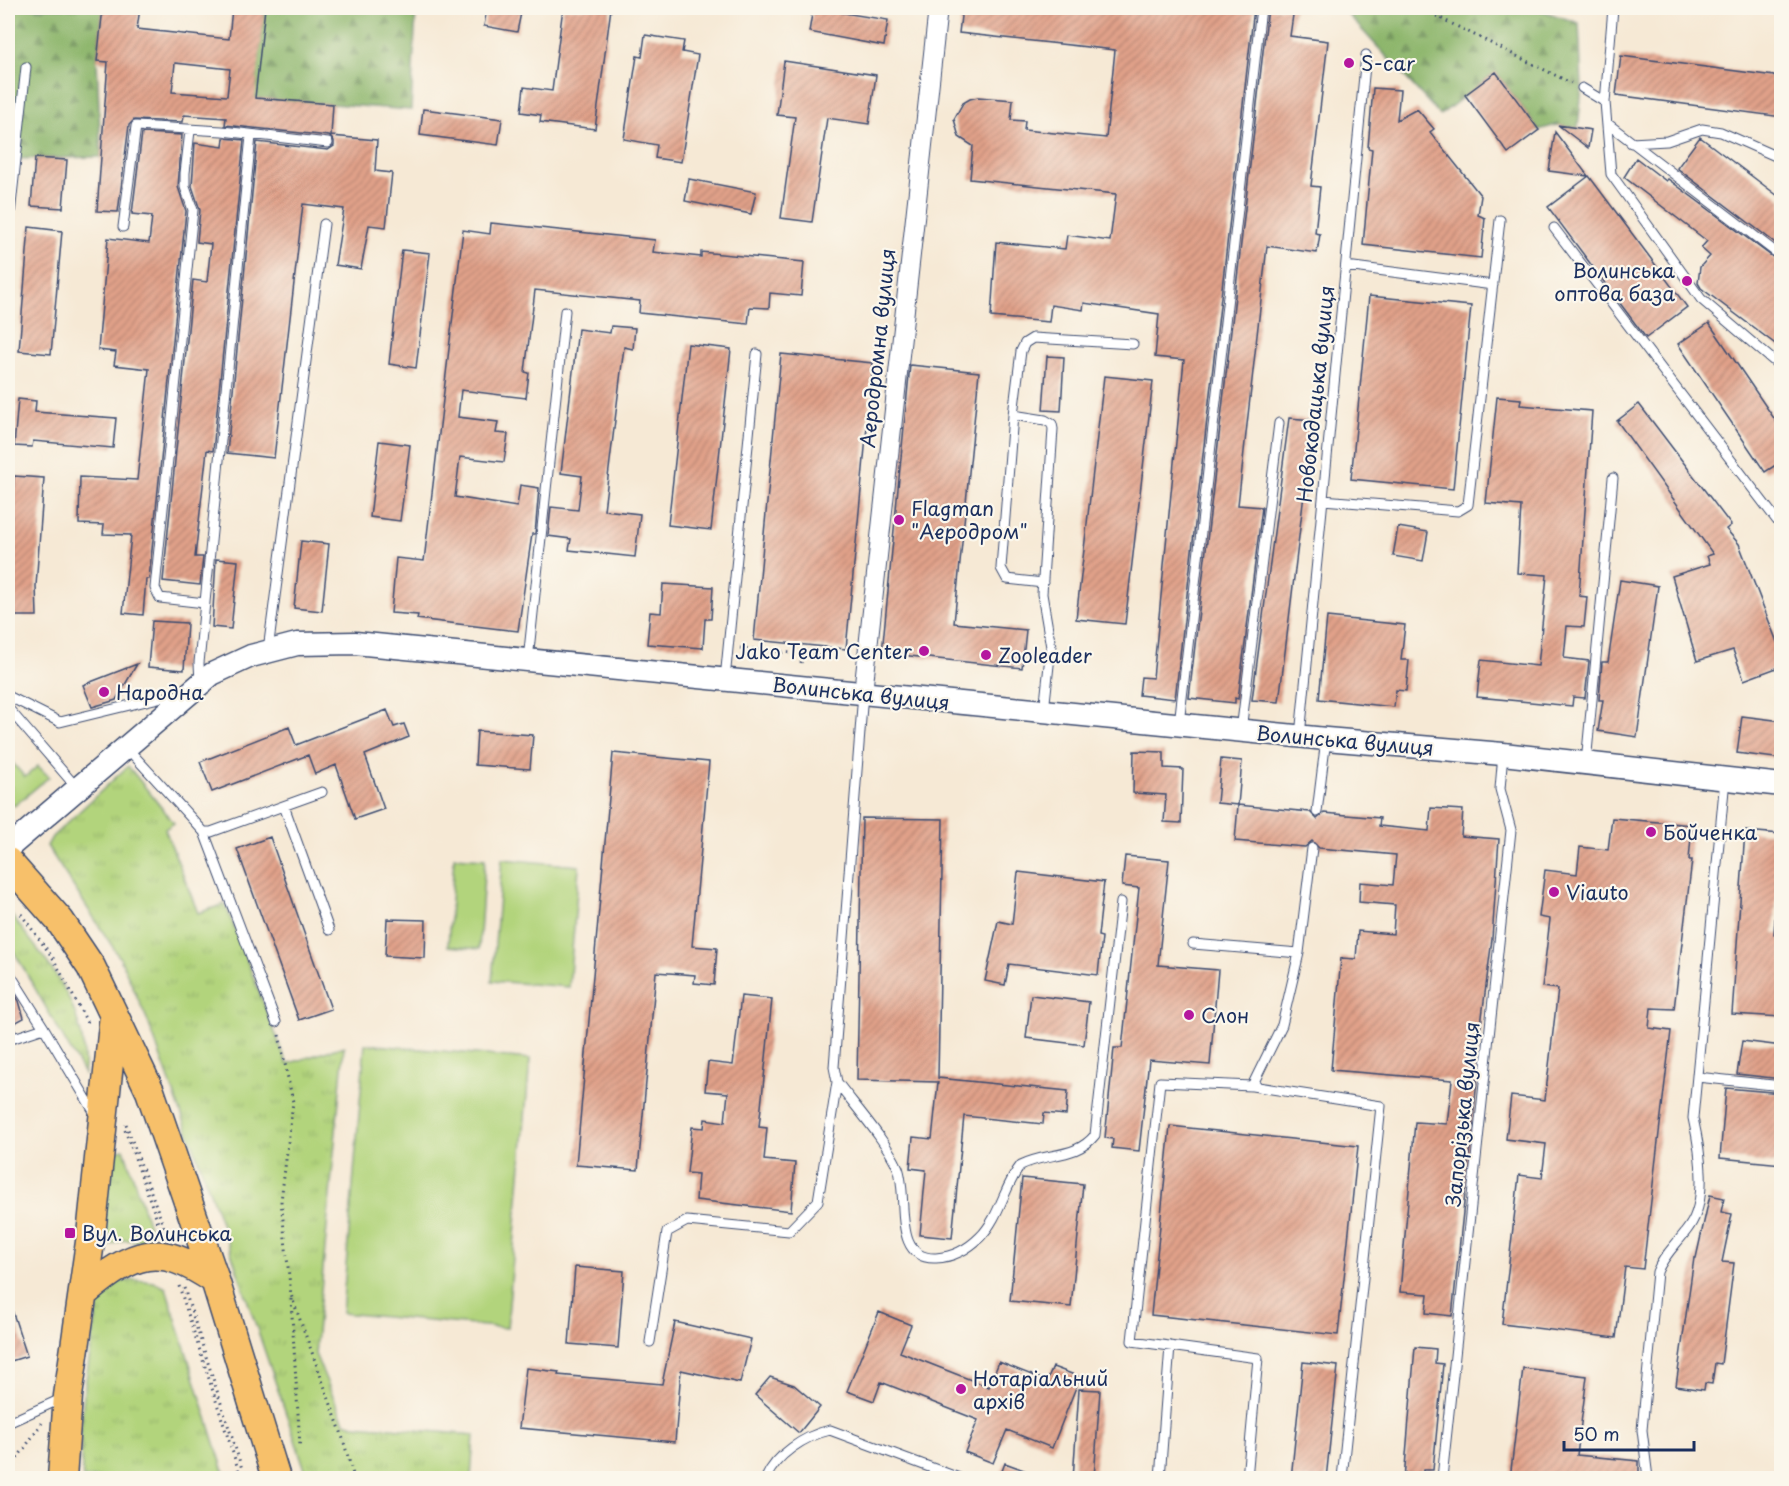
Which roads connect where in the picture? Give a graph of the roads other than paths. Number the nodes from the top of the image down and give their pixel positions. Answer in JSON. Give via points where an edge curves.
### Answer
{"nodes":[{"id":1,"x":938,"y":8,"type":"edge"},
{"id":2,"x":1262,"y":8,"type":"edge"},
{"id":3,"x":1613,"y":8,"type":"edge"},
{"id":4,"x":1366,"y":55,"type":"dead end"},
{"id":5,"x":26,"y":67,"type":"dead end"},
{"id":6,"x":1582,"y":88,"type":"road end"},
{"id":7,"x":1605,"y":102,"type":"junction"},
{"id":8,"x":1607,"y":123,"type":"junction"},
{"id":9,"x":190,"y":131,"type":"junction"},
{"id":10,"x":251,"y":136,"type":"junction"},
{"id":11,"x":1631,"y":142,"type":"junction"},
{"id":12,"x":328,"y":143,"type":"dead end"},
{"id":13,"x":1782,"y":159,"type":"edge"},
{"id":14,"x":1500,"y":220,"type":"dead end"},
{"id":15,"x":324,"y":224,"type":"dead end"},
{"id":16,"x":123,"y":227,"type":"dead end"},
{"id":17,"x":1554,"y":228,"type":"dead end"},
{"id":18,"x":8,"y":233,"type":"edge"},
{"id":19,"x":1782,"y":256,"type":"edge"},
{"id":20,"x":1346,"y":266,"type":"junction"},
{"id":21,"x":1493,"y":285,"type":"junction"},
{"id":22,"x":565,"y":311,"type":"dead end"},
{"id":23,"x":1133,"y":344,"type":"dead end"},
{"id":24,"x":757,"y":354,"type":"dead end"},
{"id":25,"x":1782,"y":368,"type":"edge"},
{"id":26,"x":1012,"y":415,"type":"junction"},
{"id":27,"x":1279,"y":423,"type":"dead end"},
{"id":28,"x":1613,"y":478,"type":"dead end"},
{"id":29,"x":1323,"y":500,"type":"junction"},
{"id":30,"x":1782,"y":527,"type":"edge"},
{"id":31,"x":1042,"y":583,"type":"junction"},
{"id":32,"x":205,"y":603,"type":"junction"},
{"id":33,"x":268,"y":652,"type":"junction"},
{"id":34,"x":528,"y":660,"type":"junction"},
{"id":35,"x":725,"y":679,"type":"junction"},
{"id":36,"x":200,"y":684,"type":"junction"},
{"id":37,"x":863,"y":693,"type":"junction"},
{"id":38,"x":8,"y":696,"type":"edge"},
{"id":39,"x":176,"y":703,"type":"junction"},
{"id":40,"x":8,"y":708,"type":"edge"},
{"id":41,"x":1044,"y":711,"type":"junction"},
{"id":42,"x":1179,"y":724,"type":"junction"},
{"id":43,"x":1241,"y":730,"type":"junction"},
{"id":44,"x":1300,"y":736,"type":"junction"},
{"id":45,"x":1326,"y":739,"type":"junction"},
{"id":46,"x":126,"y":746,"type":"junction"},
{"id":47,"x":1503,"y":754,"type":"junction"},
{"id":48,"x":1586,"y":763,"type":"junction"},
{"id":49,"x":1725,"y":779,"type":"junction"},
{"id":50,"x":1782,"y":785,"type":"edge"},
{"id":51,"x":78,"y":788,"type":"junction"},
{"id":52,"x":322,"y":792,"type":"dead end"},
{"id":53,"x":284,"y":806,"type":"junction"},
{"id":54,"x":1317,"y":812,"type":"dead end"},
{"id":55,"x":204,"y":832,"type":"junction"},
{"id":56,"x":8,"y":848,"type":"edge"},
{"id":57,"x":1312,"y":848,"type":"dead end"},
{"id":58,"x":8,"y":862,"type":"edge"},
{"id":59,"x":1121,"y":902,"type":"dead end"},
{"id":60,"x":329,"y":930,"type":"dead end"},
{"id":61,"x":1193,"y":944,"type":"dead end"},
{"id":62,"x":1299,"y":953,"type":"junction"},
{"id":63,"x":8,"y":972,"type":"edge"},
{"id":64,"x":114,"y":1013,"type":"junction"},
{"id":65,"x":276,"y":1022,"type":"road end"},
{"id":66,"x":8,"y":1028,"type":"edge"},
{"id":67,"x":44,"y":1028,"type":"junction"},
{"id":68,"x":11,"y":1039,"type":"edge"},
{"id":69,"x":1696,"y":1077,"type":"junction"},
{"id":70,"x":837,"y":1082,"type":"junction"},
{"id":71,"x":1252,"y":1086,"type":"junction"},
{"id":72,"x":1782,"y":1086,"type":"edge"},
{"id":73,"x":114,"y":1123,"type":"junction"},
{"id":74,"x":215,"y":1280,"type":"junction"},
{"id":75,"x":84,"y":1293,"type":"junction"},
{"id":76,"x":650,"y":1342,"type":"dead end"},
{"id":77,"x":1170,"y":1346,"type":"junction"},
{"id":78,"x":68,"y":1396,"type":"junction"},
{"id":79,"x":8,"y":1423,"type":"edge"},
{"id":80,"x":61,"y":1477,"type":"edge"},
{"id":81,"x":276,"y":1479,"type":"edge"},
{"id":82,"x":766,"y":1479,"type":"edge"},
{"id":83,"x":959,"y":1479,"type":"edge"},
{"id":84,"x":1160,"y":1479,"type":"edge"},
{"id":85,"x":1247,"y":1479,"type":"edge"},
{"id":86,"x":1342,"y":1479,"type":"edge"},
{"id":87,"x":1442,"y":1479,"type":"edge"},
{"id":88,"x":1648,"y":1479,"type":"edge"}],
"edges":[{"from":1,"to":37,"type":"street","name":"Аеродромна вулиця"},
{"from":2,"to":42,"type":"lane"},
{"from":3,"to":7,"type":"lane"},
{"from":4,"to":20,"type":"lane","name":"Новокодацька вулиця"},
{"from":5,"to":18,"type":"lane"},
{"from":6,"to":7,"type":"lane"},
{"from":7,"to":8,"type":"lane"},
{"from":8,"to":11,"type":"lane"},
{"from":8,"to":25,"type":"lane","via":[[1611,174],[1701,299]]},
{"from":9,"to":10,"type":"lane"},
{"from":9,"to":16,"type":"lane","via":[[140,124],[134,129]]},
{"from":9,"to":32,"type":"lane","via":[[184,173],[193,210],[155,588],[160,598]]},
{"from":10,"to":12,"type":"lane"},
{"from":10,"to":32,"type":"lane"},
{"from":11,"to":13,"type":"lane","via":[[1667,141],[1702,129],[1721,132]]},
{"from":11,"to":19,"type":"lane"},
{"from":14,"to":21,"type":"lane"},
{"from":15,"to":33,"type":"lane"},
{"from":17,"to":30,"type":"lane"},
{"from":20,"to":21,"type":"lane"},
{"from":20,"to":29,"type":"lane","name":"Новокодацька вулиця"},
{"from":21,"to":29,"type":"lane","via":[[1470,498],[1464,510]]},
{"from":22,"to":34,"type":"lane"},
{"from":23,"to":26,"type":"lane","via":[[1033,338],[1025,343],[1017,363]]},
{"from":24,"to":35,"type":"lane"},
{"from":26,"to":31,"type":"lane","via":[[1045,420],[1053,429]]},
{"from":26,"to":31,"type":"lane","via":[[1001,568],[1007,579]]},
{"from":27,"to":43,"type":"lane"},
{"from":28,"to":48,"type":"lane"},
{"from":29,"to":44,"type":"lane","name":"Новокодацька вулиця"},
{"from":31,"to":41,"type":"lane","via":[[1051,647]]},
{"from":32,"to":36,"type":"lane"},
{"from":33,"to":34,"type":"street","name":"Волинська вулиця","via":[[297,644],[355,643]]},
{"from":33,"to":36,"type":"street","name":"Волинська вулиця","via":[[212,674]]},
{"from":34,"to":35,"type":"street","name":"Волинська вулиця"},
{"from":35,"to":37,"type":"street","name":"Волинська вулиця"},
{"from":36,"to":39,"type":"street","name":"Волинська вулиця"},
{"from":37,"to":41,"type":"street","name":"Волинська вулиця"},
{"from":37,"to":70,"type":"lane","via":[[834,1067]]},
{"from":38,"to":39,"type":"lane","via":[[60,722],[163,698]]},
{"from":39,"to":46,"type":"street","name":"Волинська вулиця"},
{"from":40,"to":51,"type":"lane"},
{"from":41,"to":42,"type":"street","name":"Волинська вулиця"},
{"from":42,"to":43,"type":"street","name":"Волинська вулиця"},
{"from":43,"to":44,"type":"street","name":"Волинська вулиця"},
{"from":44,"to":45,"type":"street","name":"Волинська вулиця"},
{"from":45,"to":47,"type":"street","name":"Волинська вулиця"},
{"from":45,"to":54,"type":"lane"},
{"from":46,"to":51,"type":"street","name":"Волинська вулиця"},
{"from":46,"to":55,"type":"lane"},
{"from":47,"to":48,"type":"street","name":"Волинська вулиця"},
{"from":47,"to":87,"type":"lane","name":"Запорізька вулиця","via":[[1500,789],[1511,830]]},
{"from":48,"to":49,"type":"street","name":"Волинська вулиця"},
{"from":49,"to":50,"type":"street","name":"Волинська вулиця"},
{"from":49,"to":69,"type":"lane"},
{"from":51,"to":56,"type":"street","name":"Волинська вулиця"},
{"from":52,"to":53,"type":"lane"},
{"from":53,"to":55,"type":"lane"},
{"from":53,"to":60,"type":"lane"},
{"from":55,"to":65,"type":"lane"},
{"from":57,"to":62,"type":"lane"},
{"from":58,"to":64,"type":"main road","via":[[60,921],[91,967]]},
{"from":59,"to":70,"type":"lane","via":[[1095,1135],[1087,1146],[1075,1151],[1021,1165],[983,1234],[964,1251],[930,1258],[911,1248],[906,1237],[897,1167]]},
{"from":61,"to":62,"type":"lane"},
{"from":62,"to":71,"type":"lane","via":[[1282,1025]]},
{"from":63,"to":67,"type":"lane"},
{"from":64,"to":73,"type":"main road"},
{"from":64,"to":74,"type":"main road","via":[[150,1091]]},
{"from":66,"to":68,"type":"lane"},
{"from":67,"to":68,"type":"lane"},
{"from":67,"to":73,"type":"lane"},
{"from":69,"to":72,"type":"lane"},
{"from":69,"to":88,"type":"lane","via":[[1693,1118],[1700,1150],[1700,1182],[1693,1221],[1661,1261],[1658,1272],[1642,1430]]},
{"from":70,"to":76,"type":"lane","via":[[818,1201],[789,1231],[687,1221],[667,1232]]},
{"from":71,"to":77,"type":"lane","via":[[1160,1082],[1132,1341]]},
{"from":71,"to":86,"type":"lane","via":[[1381,1106]]},
{"from":73,"to":75,"type":"main road"},
{"from":74,"to":75,"type":"main road","via":[[175,1258],[135,1258],[113,1269]]},
{"from":74,"to":81,"type":"main road"},
{"from":75,"to":78,"type":"main road"},
{"from":77,"to":84,"type":"lane"},
{"from":77,"to":85,"type":"lane","via":[[1258,1358]]},
{"from":78,"to":79,"type":"lane"},
{"from":78,"to":80,"type":"main road"},
{"from":82,"to":83,"type":"lane","via":[[773,1462],[809,1438],[830,1430]]}]}
